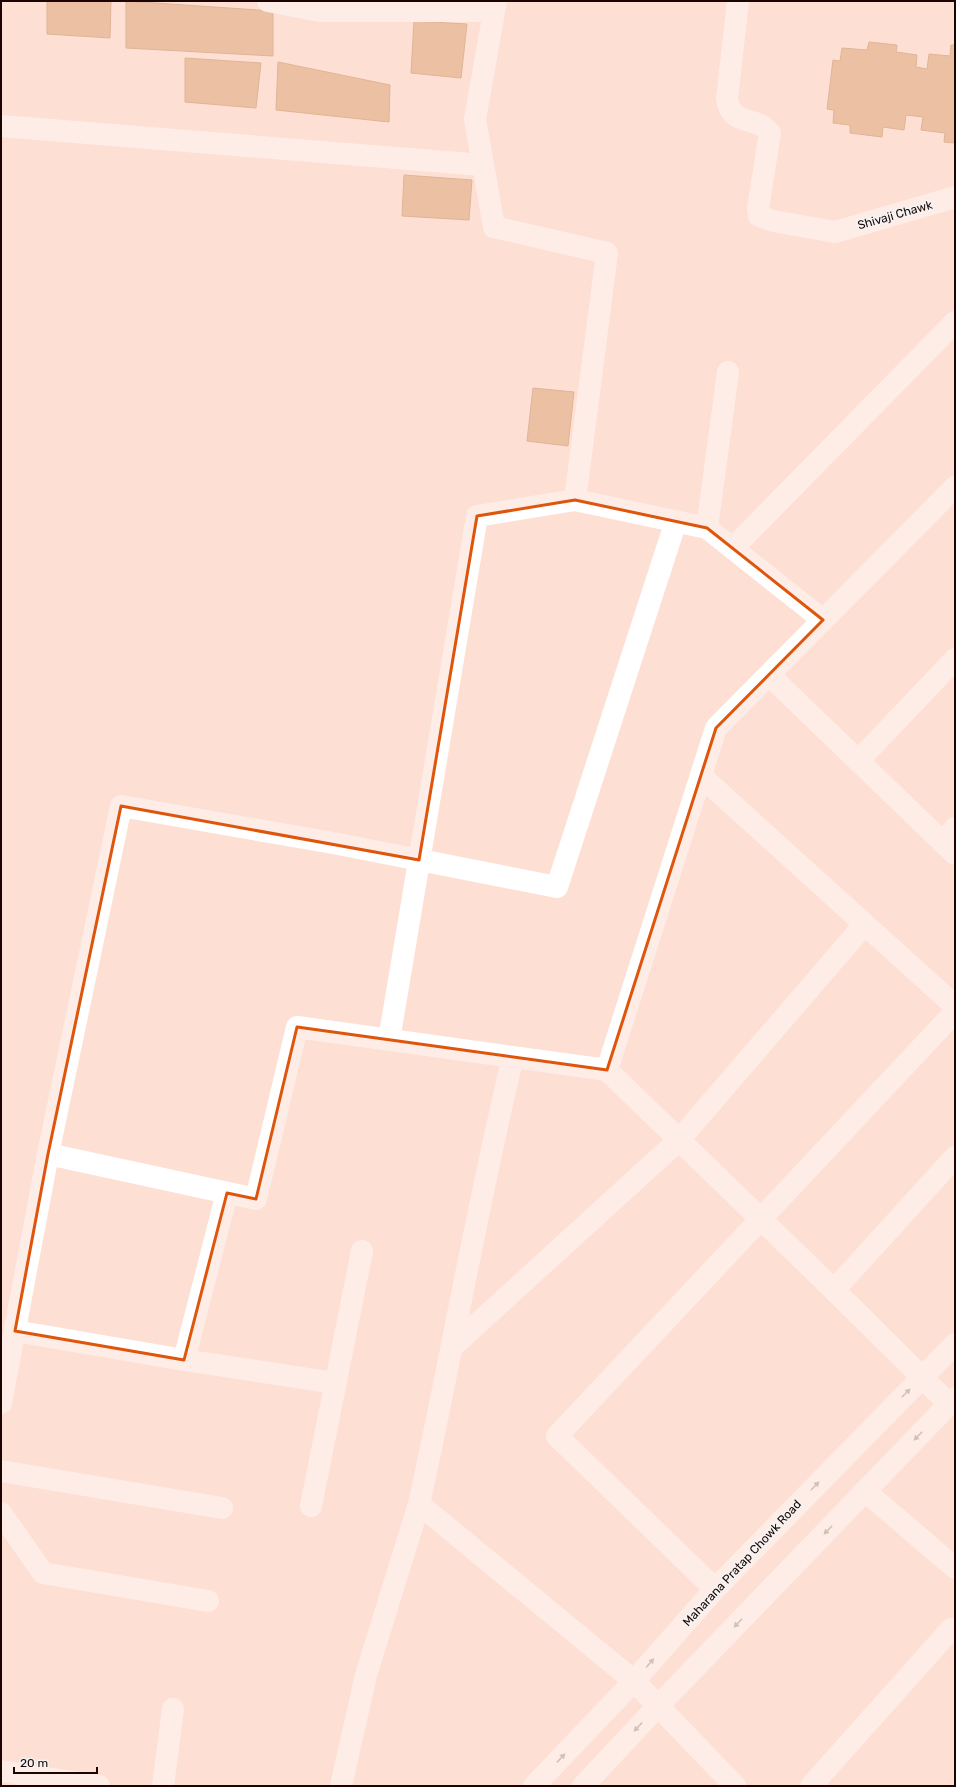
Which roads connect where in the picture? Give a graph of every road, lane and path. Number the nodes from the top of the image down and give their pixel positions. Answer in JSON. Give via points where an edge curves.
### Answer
{"nodes":[{"id":1,"x":268,"y":1,"type":"edge"},
{"id":2,"x":738,"y":1,"type":"edge"},
{"id":3,"x":495,"y":6,"type":"edge"},
{"id":4,"x":1,"y":126,"type":"edge"},
{"id":5,"x":483,"y":165,"type":"junction"},
{"id":6,"x":955,"y":198,"type":"edge"},
{"id":7,"x":955,"y":322,"type":"edge"},
{"id":8,"x":728,"y":372,"type":"dead end"},
{"id":9,"x":955,"y":487,"type":"edge"},
{"id":10,"x":575,"y":500,"type":"junction"},
{"id":11,"x":676,"y":521,"type":"junction"},
{"id":12,"x":707,"y":528,"type":"junction"},
{"id":13,"x":733,"y":548,"type":"junction"},
{"id":14,"x":823,"y":620,"type":"junction"},
{"id":15,"x":955,"y":659,"type":"edge"},
{"id":16,"x":769,"y":675,"type":"junction"},
{"id":17,"x":858,"y":761,"type":"junction"},
{"id":18,"x":701,"y":776,"type":"junction"},
{"id":19,"x":951,"y":841,"type":"edge"},
{"id":20,"x":419,"y":860,"type":"junction"},
{"id":21,"x":864,"y":925,"type":"junction"},
{"id":22,"x":955,"y":1006,"type":"edge"},
{"id":23,"x":955,"y":1012,"type":"edge"},
{"id":24,"x":389,"y":1040,"type":"junction"},
{"id":25,"x":513,"y":1057,"type":"junction"},
{"id":26,"x":607,"y":1070,"type":"junction"},
{"id":27,"x":679,"y":1140,"type":"junction"},
{"id":28,"x":48,"y":1154,"type":"junction"},
{"id":29,"x":955,"y":1156,"type":"edge"},
{"id":30,"x":227,"y":1193,"type":"junction"},
{"id":31,"x":761,"y":1219,"type":"junction"},
{"id":32,"x":362,"y":1251,"type":"dead end"},
{"id":33,"x":834,"y":1290,"type":"junction"},
{"id":34,"x":15,"y":1331,"type":"junction"},
{"id":35,"x":955,"y":1344,"type":"edge"},
{"id":36,"x":452,"y":1347,"type":"junction"},
{"id":37,"x":184,"y":1360,"type":"junction"},
{"id":38,"x":923,"y":1377,"type":"junction"},
{"id":39,"x":335,"y":1383,"type":"junction"},
{"id":40,"x":952,"y":1401,"type":"edge"},
{"id":41,"x":1,"y":1403,"type":"edge"},
{"id":42,"x":1,"y":1471,"type":"edge"},
{"id":43,"x":865,"y":1491,"type":"junction"},
{"id":44,"x":419,"y":1504,"type":"junction"},
{"id":45,"x":311,"y":1506,"type":"dead end"},
{"id":46,"x":222,"y":1508,"type":"dead end"},
{"id":47,"x":1,"y":1513,"type":"edge"},
{"id":48,"x":955,"y":1568,"type":"edge"},
{"id":49,"x":715,"y":1589,"type":"junction"},
{"id":50,"x":208,"y":1601,"type":"dead end"},
{"id":51,"x":951,"y":1629,"type":"dead end"},
{"id":52,"x":634,"y":1681,"type":"junction"},
{"id":53,"x":658,"y":1706,"type":"junction"},
{"id":54,"x":173,"y":1709,"type":"dead end"},
{"id":55,"x":1,"y":1771,"type":"edge"},
{"id":56,"x":99,"y":1786,"type":"edge"},
{"id":57,"x":163,"y":1786,"type":"edge"},
{"id":58,"x":340,"y":1786,"type":"edge"},
{"id":59,"x":534,"y":1786,"type":"edge"},
{"id":60,"x":583,"y":1786,"type":"edge"},
{"id":61,"x":735,"y":1786,"type":"edge"},
{"id":62,"x":811,"y":1786,"type":"edge"}],
"edges":[{"from":1,"to":3,"type":"street","via":[[320,11]]},
{"from":2,"to":6,"type":"street","name":"Shivaji Chawk","via":[[727,98],[733,114],[743,120],[765,126],[770,133],[758,208],[760,216],[773,221],[835,232]]},
{"from":3,"to":5,"type":"street","via":[[475,119]]},
{"from":4,"to":5,"type":"street"},
{"from":5,"to":10,"type":"street","via":[[494,227],[607,253]]},
{"from":7,"to":13,"type":"street"},
{"from":8,"to":12,"type":"street"},
{"from":9,"to":14,"type":"street"},
{"from":10,"to":11,"type":"street"},
{"from":10,"to":20,"type":"street","via":[[477,516]]},
{"from":11,"to":12,"type":"street"},
{"from":11,"to":20,"type":"street","via":[[557,887]]},
{"from":12,"to":13,"type":"street"},
{"from":13,"to":14,"type":"street"},
{"from":14,"to":16,"type":"street"},
{"from":15,"to":17,"type":"street"},
{"from":16,"to":17,"type":"street"},
{"from":16,"to":18,"type":"street","via":[[716,728]]},
{"from":17,"to":19,"type":"street"},
{"from":18,"to":21,"type":"street"},
{"from":18,"to":26,"type":"street"},
{"from":20,"to":24,"type":"street"},
{"from":20,"to":28,"type":"street","via":[[121,806]]},
{"from":21,"to":22,"type":"street"},
{"from":21,"to":27,"type":"street"},
{"from":23,"to":31,"type":"street"},
{"from":24,"to":25,"type":"street"},
{"from":24,"to":30,"type":"street","via":[[297,1027],[256,1199]]},
{"from":25,"to":26,"type":"street"},
{"from":25,"to":36,"type":"street","via":[[493,1139]]},
{"from":26,"to":27,"type":"street"},
{"from":27,"to":31,"type":"street"},
{"from":27,"to":36,"type":"street"},
{"from":28,"to":30,"type":"street"},
{"from":28,"to":34,"type":"street"},
{"from":29,"to":33,"type":"street"},
{"from":30,"to":37,"type":"street"},
{"from":31,"to":33,"type":"street"},
{"from":31,"to":49,"type":"street","via":[[557,1436]]},
{"from":32,"to":39,"type":"street"},
{"from":33,"to":38,"type":"street"},
{"from":34,"to":37,"type":"street"},
{"from":34,"to":41,"type":"street"},
{"from":35,"to":38,"type":"street","name":"Maharana Pratap Chowk Road"},
{"from":36,"to":44,"type":"street"},
{"from":37,"to":39,"type":"street"},
{"from":38,"to":40,"type":"street"},
{"from":49,"to":38,"type":"street","name":"Maharana Pratap Chowk Road","one_way":true},
{"from":39,"to":45,"type":"street"},
{"from":40,"to":43,"type":"street","one_way":true},
{"from":42,"to":46,"type":"street"},
{"from":43,"to":48,"type":"street"},
{"from":43,"to":53,"type":"street","one_way":true},
{"from":44,"to":52,"type":"street"},
{"from":44,"to":58,"type":"street","via":[[366,1674]]},
{"from":47,"to":50,"type":"street","via":[[43,1573]]},
{"from":52,"to":49,"type":"street","name":"Maharana Pratap Chowk Road","one_way":true},
{"from":51,"to":62,"type":"street"},
{"from":52,"to":53,"type":"street"},
{"from":59,"to":52,"type":"street","name":"Maharana Pratap Chowk Road","one_way":true},
{"from":53,"to":60,"type":"street","one_way":true},
{"from":53,"to":61,"type":"street"},
{"from":54,"to":57,"type":"street"},
{"from":55,"to":56,"type":"street"}]}
